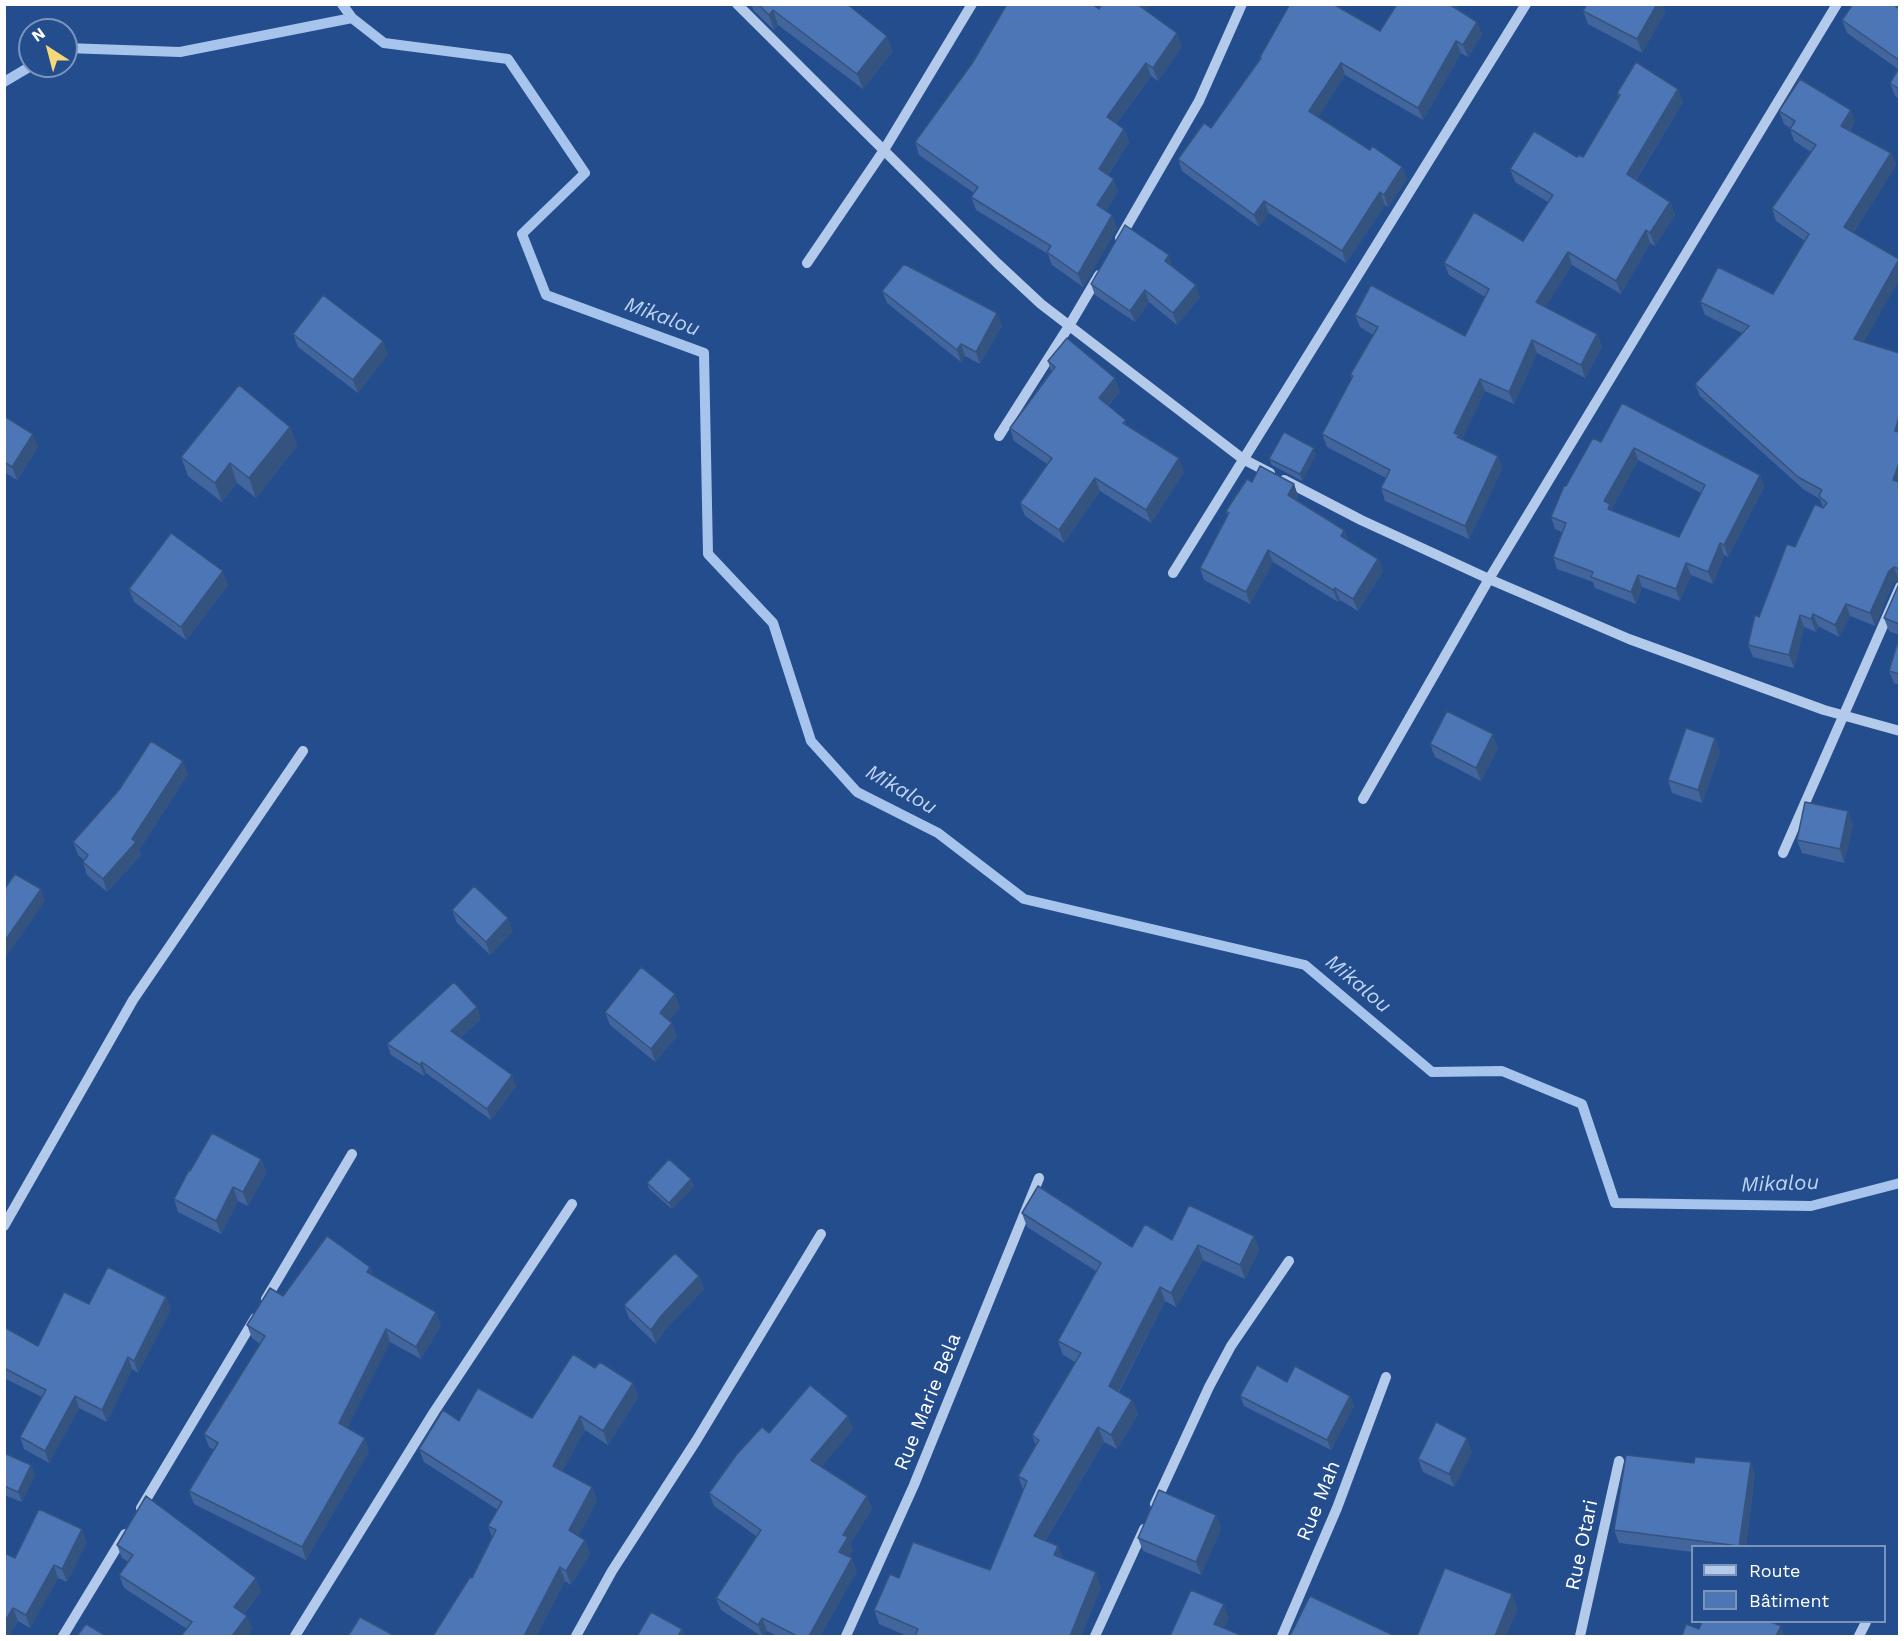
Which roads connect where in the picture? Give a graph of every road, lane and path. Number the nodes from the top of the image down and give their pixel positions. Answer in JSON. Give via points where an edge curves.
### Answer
{"nodes":[{"id":1,"x":737,"y":4,"type":"edge"},
{"id":2,"x":972,"y":4,"type":"edge"},
{"id":3,"x":1242,"y":4,"type":"edge"},
{"id":4,"x":1526,"y":4,"type":"edge"},
{"id":5,"x":1837,"y":4,"type":"edge"},
{"id":6,"x":884,"y":150,"type":"junction"},
{"id":7,"x":1117,"y":244,"type":"edge"},
{"id":8,"x":807,"y":263,"type":"dead end"},
{"id":9,"x":1105,"y":265,"type":"edge"},
{"id":10,"x":1069,"y":326,"type":"junction"},
{"id":11,"x":999,"y":436,"type":"dead end"},
{"id":12,"x":1243,"y":459,"type":"junction"},
{"id":13,"x":1173,"y":573,"type":"dead end"},
{"id":14,"x":1489,"y":579,"type":"junction"},
{"id":15,"x":1899,"y":587,"type":"edge"},
{"id":16,"x":1842,"y":714,"type":"junction"},
{"id":17,"x":1899,"y":731,"type":"edge"},
{"id":18,"x":303,"y":751,"type":"dead end"},
{"id":19,"x":1363,"y":799,"type":"dead end"},
{"id":20,"x":1783,"y":853,"type":"dead end"},
{"id":21,"x":352,"y":1154,"type":"dead end"},
{"id":22,"x":1039,"y":1178,"type":"dead end"},
{"id":23,"x":572,"y":1204,"type":"dead end"},
{"id":24,"x":4,"y":1226,"type":"edge"},
{"id":25,"x":821,"y":1234,"type":"dead end"},
{"id":26,"x":1289,"y":1261,"type":"dead end"},
{"id":27,"x":1386,"y":1377,"type":"dead end"},
{"id":28,"x":1619,"y":1461,"type":"dead end"},
{"id":29,"x":137,"y":1514,"type":"edge"},
{"id":30,"x":131,"y":1524,"type":"edge"},
{"id":31,"x":63,"y":1636,"type":"edge"},
{"id":32,"x":295,"y":1636,"type":"edge"},
{"id":33,"x":576,"y":1636,"type":"edge"},
{"id":34,"x":846,"y":1636,"type":"edge"},
{"id":35,"x":1095,"y":1636,"type":"edge"},
{"id":36,"x":1282,"y":1636,"type":"edge"},
{"id":37,"x":1580,"y":1636,"type":"edge"}],
"edges":[{"from":1,"to":6,"type":"street"},
{"from":2,"to":6,"type":"street"},
{"from":3,"to":7,"type":"street","via":[[1200,101]]},
{"from":4,"to":12,"type":"street"},
{"from":5,"to":14,"type":"street"},
{"from":6,"to":8,"type":"street"},
{"from":6,"to":10,"type":"street","via":[[998,263]]},
{"from":9,"to":10,"type":"street"},
{"from":10,"to":11,"type":"street"},
{"from":10,"to":12,"type":"street"},
{"from":12,"to":13,"type":"street"},
{"from":12,"to":14,"type":"street","via":[[1361,520]]},
{"from":14,"to":16,"type":"street","via":[[1629,639]]},
{"from":14,"to":19,"type":"street"},
{"from":15,"to":16,"type":"street"},
{"from":16,"to":17,"type":"street"},
{"from":16,"to":20,"type":"street"},
{"from":18,"to":24,"type":"street","via":[[133,1000]]},
{"from":21,"to":29,"type":"street"},
{"from":22,"to":34,"type":"street","name":"Rue Marie Bela","via":[[914,1485]]},
{"from":23,"to":32,"type":"street","via":[[434,1412]]},
{"from":25,"to":33,"type":"street","via":[[696,1441],[612,1570]]},
{"from":26,"to":35,"type":"street","via":[[1231,1346],[1209,1387]]},
{"from":27,"to":36,"type":"street","name":"Rue Mah","via":[[1337,1508]]},
{"from":28,"to":37,"type":"street","name":"Rue Otari"},
{"from":30,"to":31,"type":"street"}]}
